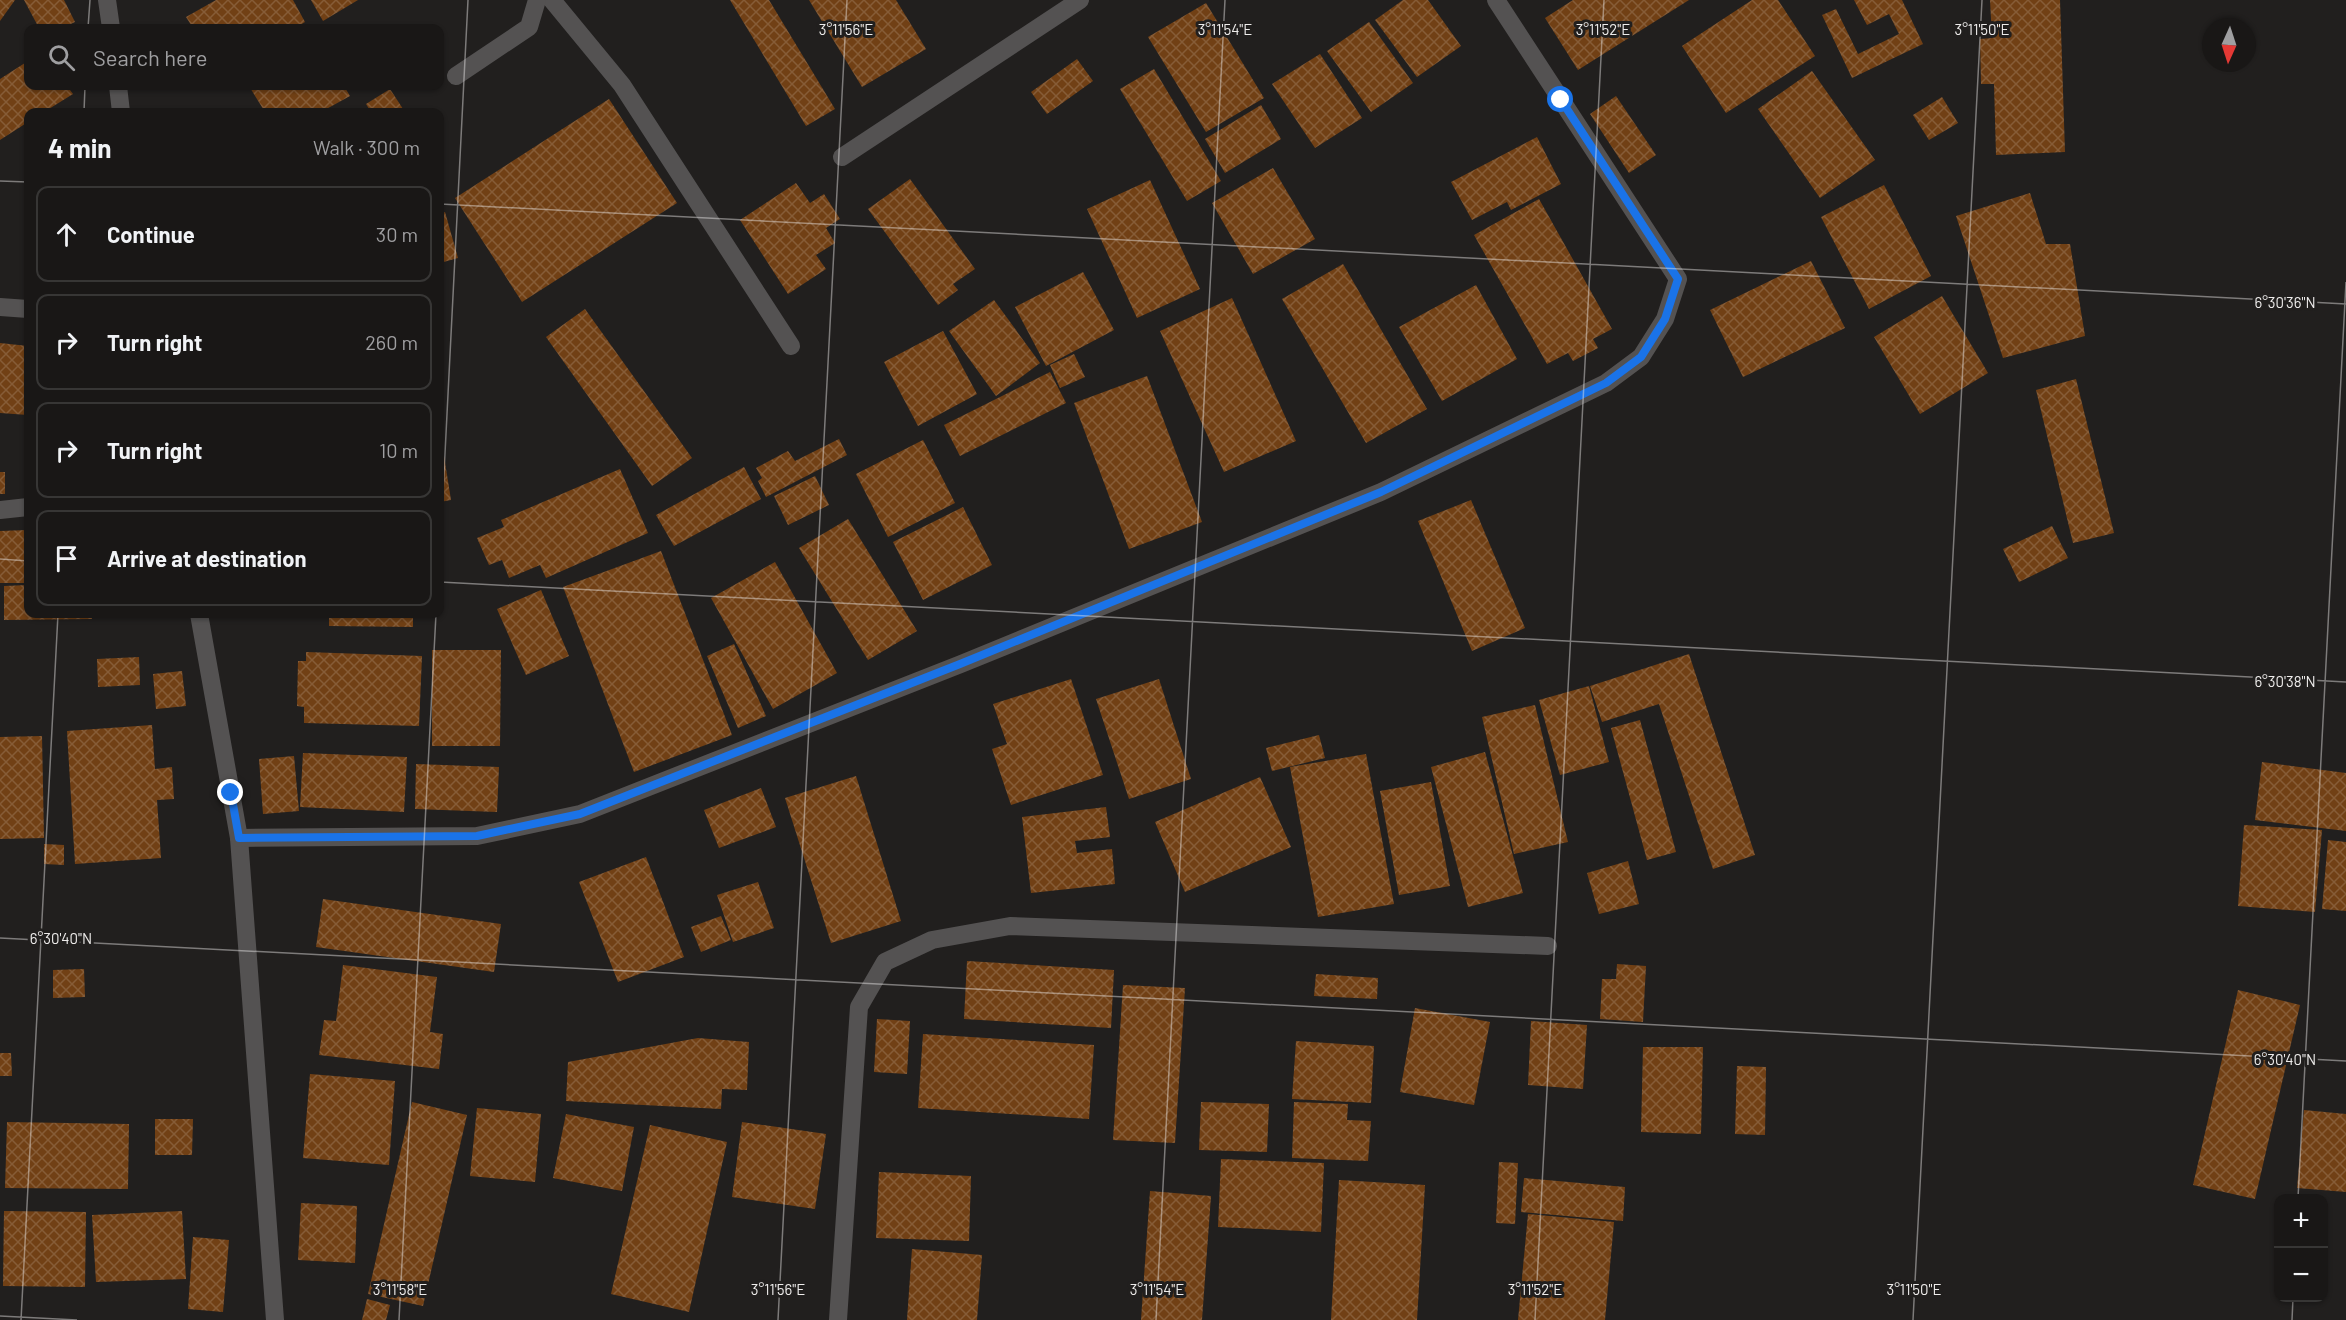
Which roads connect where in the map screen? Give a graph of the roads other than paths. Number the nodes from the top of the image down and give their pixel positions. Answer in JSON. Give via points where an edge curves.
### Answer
{"nodes":[{"id":1,"x":108,"y":0,"type":"edge"},
{"id":2,"x":537,"y":0,"type":"edge"},
{"id":3,"x":552,"y":0,"type":"edge"},
{"id":4,"x":1080,"y":0,"type":"edge"},
{"id":5,"x":1496,"y":0,"type":"edge"},
{"id":6,"x":111,"y":24,"type":"edge"},
{"id":7,"x":456,"y":76,"type":"dead end"},
{"id":8,"x":118,"y":90,"type":"edge"},
{"id":9,"x":121,"y":108,"type":"edge"},
{"id":10,"x":842,"y":158,"type":"dead end"},
{"id":11,"x":0,"y":307,"type":"edge"},
{"id":12,"x":24,"y":309,"type":"edge"},
{"id":13,"x":790,"y":346,"type":"dead end"},
{"id":14,"x":24,"y":507,"type":"edge"},
{"id":15,"x":0,"y":510,"type":"edge"},
{"id":16,"x":199,"y":618,"type":"edge"},
{"id":17,"x":239,"y":838,"type":"junction"},
{"id":18,"x":1548,"y":946,"type":"dead end"},
{"id":19,"x":275,"y":1320,"type":"edge"},
{"id":20,"x":838,"y":1320,"type":"edge"}],
"edges":[{"from":1,"to":6,"type":"street"},
{"from":2,"to":7,"type":"street","via":[[529,27]]},
{"from":3,"to":13,"type":"street","via":[[622,85]]},
{"from":4,"to":10,"type":"street"},
{"from":5,"to":17,"type":"street","via":[[1678,279],[1665,319],[1641,357],[1606,383],[1381,492],[580,814],[477,836]]},
{"from":8,"to":9,"type":"street"},
{"from":11,"to":12,"type":"street"},
{"from":14,"to":15,"type":"street"},
{"from":16,"to":17,"type":"street"},
{"from":17,"to":19,"type":"street"},
{"from":18,"to":20,"type":"street","via":[[1010,926],[932,940],[885,962],[859,1007]]}]}
